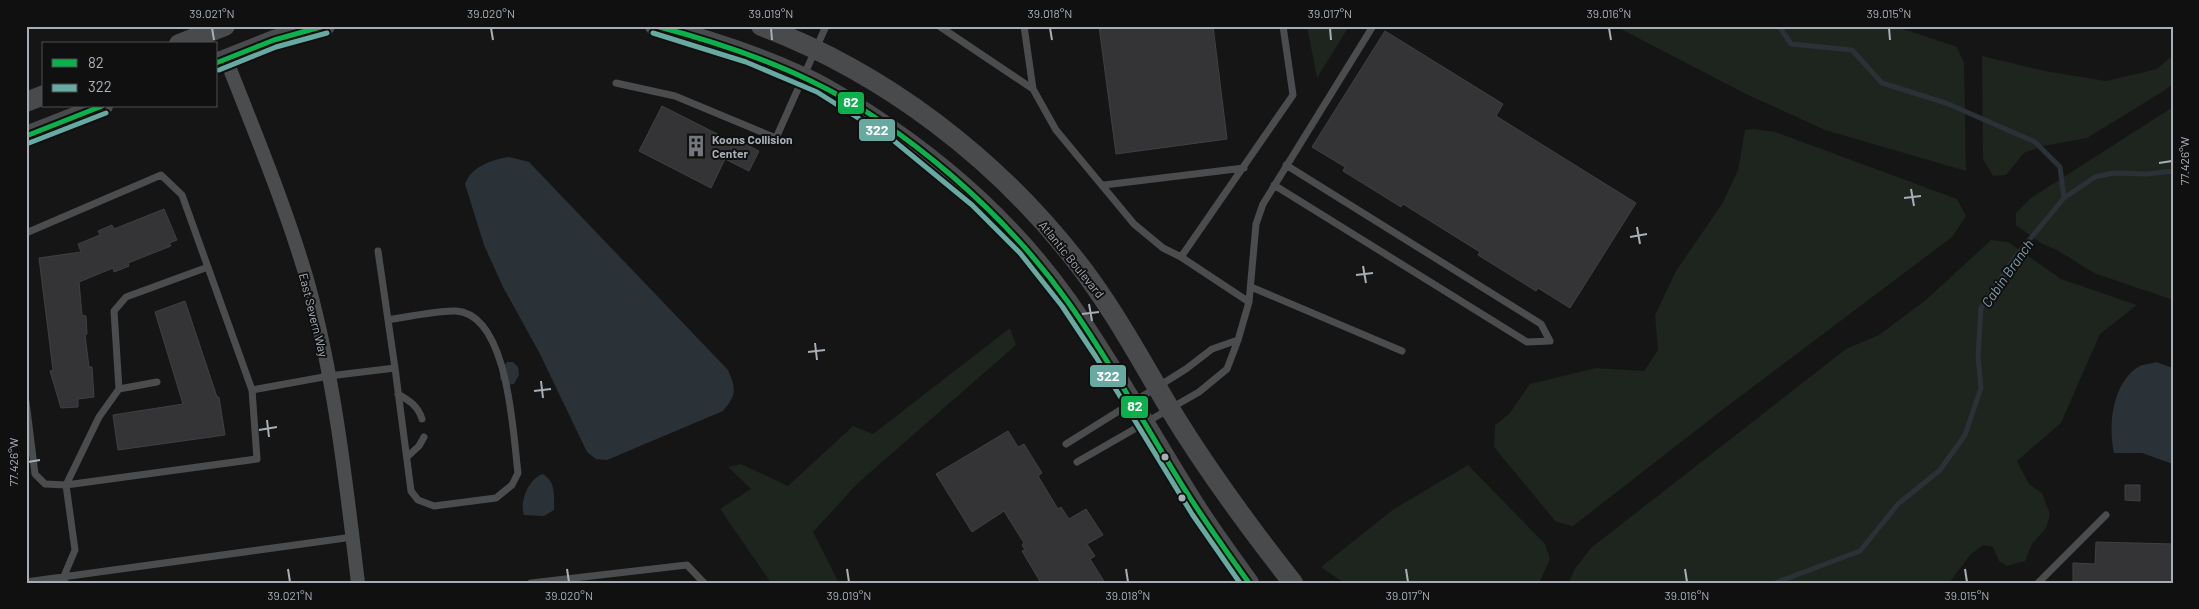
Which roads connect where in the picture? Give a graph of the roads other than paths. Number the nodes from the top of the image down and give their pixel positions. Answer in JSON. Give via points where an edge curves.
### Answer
{"nodes":[{"id":1,"x":325,"y":26,"type":"edge"},
{"id":2,"x":655,"y":26,"type":"edge"},
{"id":3,"x":761,"y":26,"type":"edge"},
{"id":4,"x":826,"y":26,"type":"edge"},
{"id":5,"x":939,"y":26,"type":"edge"},
{"id":6,"x":1024,"y":26,"type":"edge"},
{"id":7,"x":1283,"y":26,"type":"edge"},
{"id":8,"x":1374,"y":26,"type":"edge"},
{"id":9,"x":218,"y":27,"type":"edge"},
{"id":10,"x":184,"y":42,"type":"edge"},
{"id":11,"x":817,"y":50,"type":"junction"},
{"id":12,"x":221,"y":61,"type":"edge"},
{"id":13,"x":804,"y":77,"type":"junction"},
{"id":14,"x":616,"y":83,"type":"dead end"},
{"id":15,"x":1033,"y":89,"type":"junction"},
{"id":16,"x":42,"y":96,"type":"edge"},
{"id":17,"x":26,"y":102,"type":"edge"},
{"id":18,"x":99,"y":108,"type":"edge"},
{"id":19,"x":26,"y":136,"type":"edge"},
{"id":20,"x":1286,"y":165,"type":"junction"},
{"id":21,"x":1244,"y":168,"type":"junction"},
{"id":22,"x":1104,"y":185,"type":"junction"},
{"id":23,"x":1274,"y":185,"type":"junction"},
{"id":24,"x":26,"y":233,"type":"edge"},
{"id":25,"x":378,"y":251,"type":"dead end"},
{"id":26,"x":1182,"y":257,"type":"junction"},
{"id":27,"x":208,"y":266,"type":"junction"},
{"id":28,"x":1251,"y":287,"type":"junction"},
{"id":29,"x":1249,"y":302,"type":"junction"},
{"id":30,"x":388,"y":320,"type":"junction"},
{"id":31,"x":1238,"y":340,"type":"junction"},
{"id":32,"x":1402,"y":351,"type":"dead end"},
{"id":33,"x":395,"y":368,"type":"junction"},
{"id":34,"x":329,"y":376,"type":"junction"},
{"id":35,"x":157,"y":382,"type":"dead end"},
{"id":36,"x":1157,"y":385,"type":"junction"},
{"id":37,"x":119,"y":389,"type":"junction"},
{"id":38,"x":252,"y":390,"type":"junction"},
{"id":39,"x":398,"y":394,"type":"junction"},
{"id":40,"x":26,"y":402,"type":"edge"},
{"id":41,"x":1132,"y":403,"type":"junction"},
{"id":42,"x":1170,"y":408,"type":"junction"},
{"id":43,"x":422,"y":419,"type":"dead end"},
{"id":44,"x":1144,"y":423,"type":"junction"},
{"id":45,"x":424,"y":436,"type":"dead end"},
{"id":46,"x":1066,"y":444,"type":"dead end"},
{"id":47,"x":406,"y":457,"type":"junction"},
{"id":48,"x":1077,"y":462,"type":"dead end"},
{"id":49,"x":66,"y":485,"type":"junction"},
{"id":50,"x":2106,"y":515,"type":"dead end"},
{"id":51,"x":353,"y":537,"type":"junction"},
{"id":52,"x":64,"y":580,"type":"edge"},
{"id":53,"x":26,"y":582,"type":"edge"},
{"id":54,"x":358,"y":583,"type":"edge"},
{"id":55,"x":531,"y":583,"type":"edge"},
{"id":56,"x":704,"y":583,"type":"edge"},
{"id":57,"x":1249,"y":583,"type":"edge"},
{"id":58,"x":1293,"y":583,"type":"edge"},
{"id":59,"x":2038,"y":583,"type":"edge"}],
"edges":[{"from":1,"to":12,"type":"main road","via":[[274,40]]},
{"from":2,"to":13,"type":"main road","via":[[730,48]]},
{"from":3,"to":11,"type":"main road","name":"Atlantic Boulevard"},
{"from":4,"to":11,"type":"lane"},
{"from":5,"to":15,"type":"lane"},
{"from":6,"to":15,"type":"lane"},
{"from":7,"to":21,"type":"lane","via":[[1292,95]]},
{"from":8,"to":20,"type":"lane"},
{"from":9,"to":10,"type":"main road"},
{"from":9,"to":12,"type":"main road"},
{"from":11,"to":13,"type":"lane"},
{"from":11,"to":36,"type":"main road","name":"Atlantic Boulevard","via":[[942,127],[1004,180],[1077,262],[1107,303]]},
{"from":12,"to":34,"type":"street","name":"East Severn Way","via":[[274,178],[302,266]]},
{"from":13,"to":14,"type":"lane","via":[[776,138],[675,96]]},
{"from":13,"to":41,"type":"main road","via":[[855,106],[936,162],[996,215],[1068,302]]},
{"from":15,"to":22,"type":"lane","via":[[1056,130]]},
{"from":16,"to":17,"type":"main road"},
{"from":18,"to":19,"type":"main road"},
{"from":20,"to":23,"type":"lane"},
{"from":20,"to":23,"type":"lane","via":[[1541,324],[1550,341],[1527,342]]},
{"from":21,"to":22,"type":"lane"},
{"from":21,"to":26,"type":"lane"},
{"from":22,"to":26,"type":"lane","via":[[1134,224],[1162,248]]},
{"from":23,"to":28,"type":"lane","via":[[1256,224]]},
{"from":24,"to":27,"type":"lane","via":[[161,175],[182,195]]},
{"from":25,"to":30,"type":"lane"},
{"from":26,"to":29,"type":"lane"},
{"from":27,"to":37,"type":"lane","via":[[126,297],[114,311]]},
{"from":27,"to":38,"type":"lane"},
{"from":28,"to":29,"type":"lane"},
{"from":28,"to":32,"type":"lane"},
{"from":29,"to":31,"type":"lane"},
{"from":30,"to":33,"type":"lane"},
{"from":30,"to":47,"type":"lane","via":[[457,311],[472,315],[484,326],[498,350],[509,398],[518,473],[512,485],[496,498],[434,506],[418,500],[411,491]]},
{"from":31,"to":36,"type":"lane","via":[[1212,349]]},
{"from":31,"to":42,"type":"lane","via":[[1227,369],[1199,392]]},
{"from":33,"to":34,"type":"lane"},
{"from":33,"to":39,"type":"lane"},
{"from":34,"to":38,"type":"lane"},
{"from":34,"to":51,"type":"street","name":"East Severn Way"},
{"from":35,"to":37,"type":"lane"},
{"from":36,"to":41,"type":"lane"},
{"from":36,"to":42,"type":"main road","name":"Atlantic Boulevard"},
{"from":37,"to":49,"type":"lane","via":[[99,417]]},
{"from":38,"to":49,"type":"lane","via":[[257,459]]},
{"from":39,"to":43,"type":"lane","via":[[419,409]]},
{"from":39,"to":47,"type":"lane"},
{"from":40,"to":49,"type":"lane","via":[[35,474],[45,484]]},
{"from":41,"to":44,"type":"main road"},
{"from":41,"to":46,"type":"lane"},
{"from":42,"to":44,"type":"lane"},
{"from":42,"to":58,"type":"main road","name":"Atlantic Boulevard","via":[[1212,475]]},
{"from":44,"to":48,"type":"lane"},
{"from":44,"to":57,"type":"main road","via":[[1199,512]]},
{"from":45,"to":47,"type":"lane","via":[[419,446]]},
{"from":49,"to":52,"type":"lane","via":[[75,550]]},
{"from":50,"to":59,"type":"lane"},
{"from":51,"to":52,"type":"lane"},
{"from":51,"to":54,"type":"street","name":"East Severn Way"},
{"from":52,"to":53,"type":"lane"},
{"from":55,"to":56,"type":"lane","via":[[687,565]]}]}
